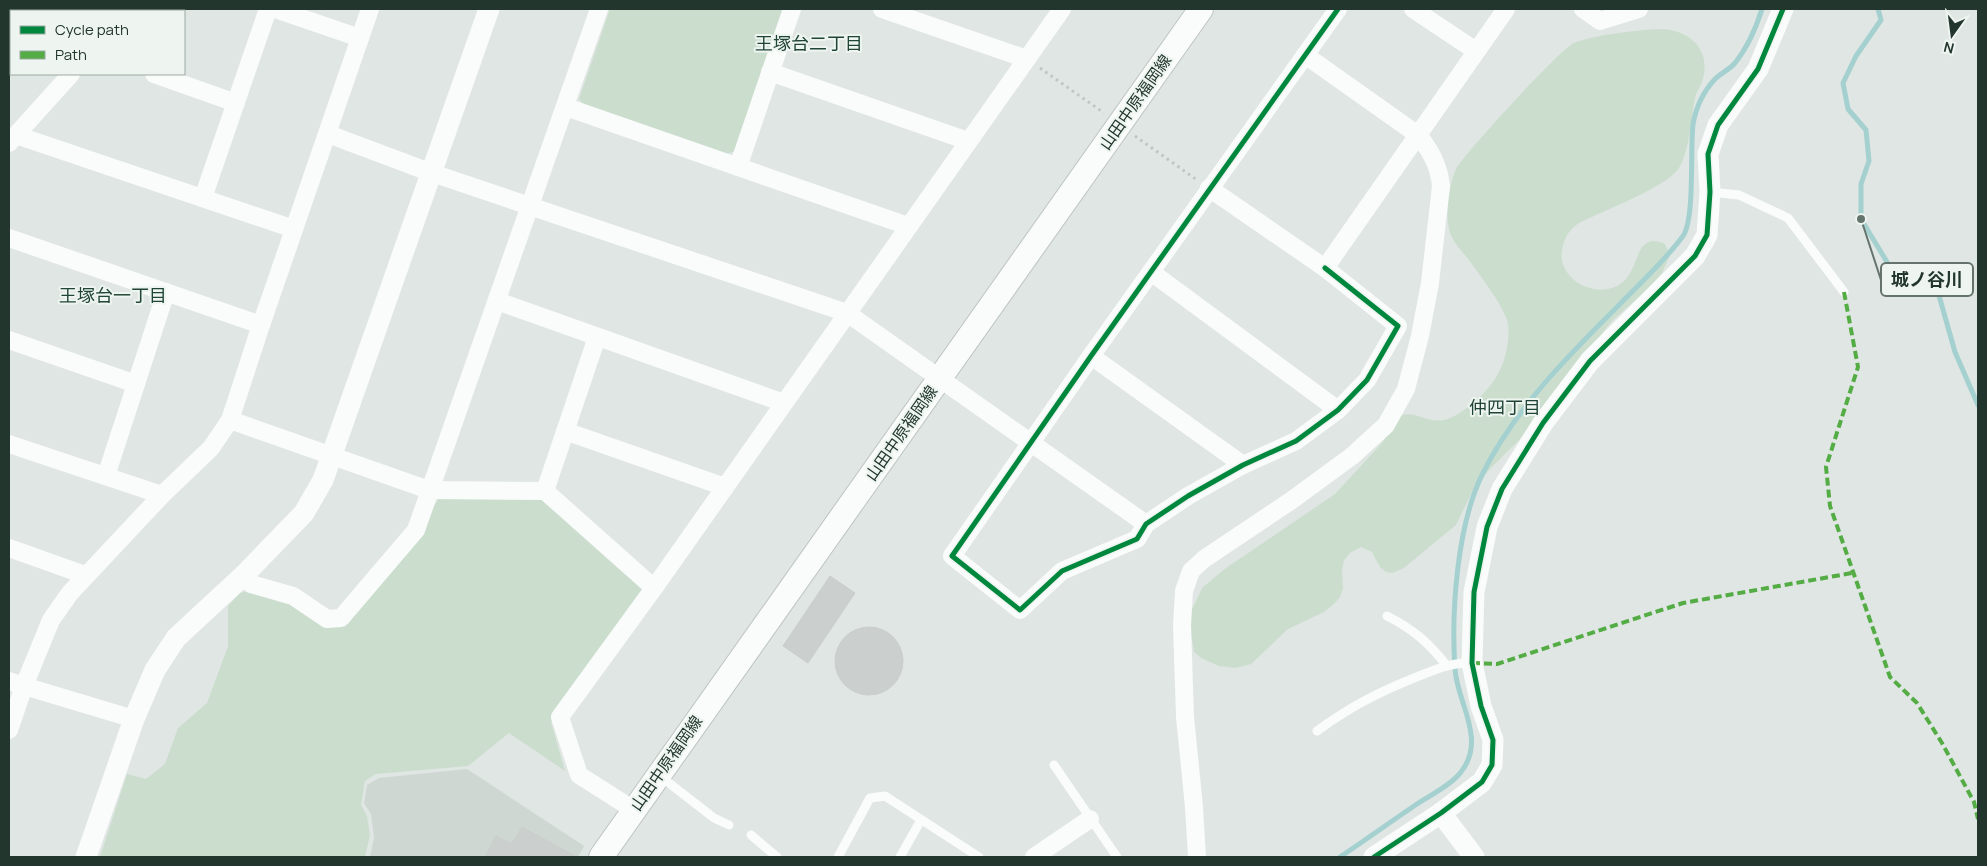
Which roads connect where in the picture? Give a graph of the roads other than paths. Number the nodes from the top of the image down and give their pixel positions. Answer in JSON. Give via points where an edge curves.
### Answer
{"nodes":[{"id":1,"x":268,"y":9,"type":"edge"},
{"id":2,"x":275,"y":9,"type":"edge"},
{"id":3,"x":370,"y":9,"type":"edge"},
{"id":4,"x":489,"y":9,"type":"edge"},
{"id":5,"x":599,"y":9,"type":"edge"},
{"id":6,"x":792,"y":9,"type":"edge"},
{"id":7,"x":882,"y":9,"type":"edge"},
{"id":8,"x":1062,"y":9,"type":"edge"},
{"id":9,"x":1201,"y":9,"type":"edge"},
{"id":10,"x":1338,"y":9,"type":"edge"},
{"id":11,"x":1413,"y":9,"type":"edge"},
{"id":12,"x":1506,"y":9,"type":"edge"},
{"id":13,"x":1583,"y":9,"type":"edge"},
{"id":14,"x":1639,"y":9,"type":"edge"},
{"id":15,"x":1783,"y":9,"type":"edge"},
{"id":16,"x":360,"y":38,"type":"junction"},
{"id":17,"x":1476,"y":51,"type":"junction"},
{"id":18,"x":1305,"y":55,"type":"junction"},
{"id":19,"x":1027,"y":59,"type":"junction"},
{"id":20,"x":770,"y":72,"type":"junction"},
{"id":21,"x":70,"y":75,"type":"edge"},
{"id":22,"x":157,"y":75,"type":"edge"},
{"id":23,"x":236,"y":103,"type":"junction"},
{"id":24,"x":566,"y":107,"type":"junction"},
{"id":25,"x":328,"y":134,"type":"junction"},
{"id":26,"x":1418,"y":135,"type":"junction"},
{"id":27,"x":12,"y":139,"type":"edge"},
{"id":28,"x":968,"y":141,"type":"junction"},
{"id":29,"x":738,"y":167,"type":"junction"},
{"id":30,"x":432,"y":173,"type":"junction"},
{"id":31,"x":1209,"y":188,"type":"junction"},
{"id":32,"x":1710,"y":192,"type":"junction"},
{"id":33,"x":203,"y":198,"type":"junction"},
{"id":34,"x":529,"y":205,"type":"junction"},
{"id":35,"x":908,"y":226,"type":"junction"},
{"id":36,"x":294,"y":229,"type":"junction"},
{"id":37,"x":9,"y":238,"type":"edge"},
{"id":38,"x":1325,"y":268,"type":"junction"},
{"id":39,"x":1152,"y":272,"type":"junction"},
{"id":40,"x":166,"y":292,"type":"junction"},
{"id":41,"x":1844,"y":292,"type":"dead end"},
{"id":42,"x":497,"y":301,"type":"junction"},
{"id":43,"x":847,"y":313,"type":"junction"},
{"id":44,"x":261,"y":325,"type":"junction"},
{"id":45,"x":597,"y":336,"type":"junction"},
{"id":46,"x":9,"y":340,"type":"edge"},
{"id":47,"x":1091,"y":356,"type":"junction"},
{"id":48,"x":940,"y":377,"type":"junction"},
{"id":49,"x":136,"y":384,"type":"junction"},
{"id":50,"x":784,"y":403,"type":"junction"},
{"id":51,"x":1338,"y":410,"type":"junction"},
{"id":52,"x":230,"y":420,"type":"junction"},
{"id":53,"x":565,"y":431,"type":"junction"},
{"id":54,"x":1030,"y":443,"type":"junction"},
{"id":55,"x":9,"y":444,"type":"edge"},
{"id":56,"x":333,"y":456,"type":"junction"},
{"id":57,"x":1243,"y":466,"type":"junction"},
{"id":58,"x":106,"y":476,"type":"junction"},
{"id":59,"x":725,"y":487,"type":"junction"},
{"id":60,"x":429,"y":490,"type":"junction"},
{"id":61,"x":545,"y":492,"type":"junction"},
{"id":62,"x":162,"y":495,"type":"junction"},
{"id":63,"x":1146,"y":524,"type":"junction"},
{"id":64,"x":9,"y":548,"type":"edge"},
{"id":65,"x":85,"y":575,"type":"junction"},
{"id":66,"x":244,"y":575,"type":"junction"},
{"id":67,"x":654,"y":588,"type":"junction"},
{"id":68,"x":1387,"y":616,"type":"dead end"},
{"id":69,"x":1472,"y":663,"type":"junction"},
{"id":70,"x":1447,"y":666,"type":"junction"},
{"id":71,"x":16,"y":683,"type":"edge"},
{"id":72,"x":134,"y":719,"type":"junction"},
{"id":73,"x":9,"y":730,"type":"edge"},
{"id":74,"x":1318,"y":731,"type":"dead end"},
{"id":75,"x":1054,"y":765,"type":"dead end"},
{"id":76,"x":658,"y":774,"type":"junction"},
{"id":77,"x":634,"y":810,"type":"junction"},
{"id":78,"x":1441,"y":813,"type":"junction"},
{"id":79,"x":1090,"y":819,"type":"junction"},
{"id":80,"x":920,"y":820,"type":"junction"},
{"id":81,"x":729,"y":825,"type":"dead end"},
{"id":82,"x":751,"y":835,"type":"dead end"},
{"id":83,"x":86,"y":857,"type":"edge"},
{"id":84,"x":601,"y":857,"type":"edge"},
{"id":85,"x":777,"y":857,"type":"edge"},
{"id":86,"x":838,"y":857,"type":"edge"},
{"id":87,"x":900,"y":857,"type":"edge"},
{"id":88,"x":980,"y":857,"type":"edge"},
{"id":89,"x":1034,"y":857,"type":"edge"},
{"id":90,"x":1117,"y":857,"type":"edge"},
{"id":91,"x":1197,"y":857,"type":"edge"},
{"id":92,"x":1374,"y":857,"type":"edge"},
{"id":93,"x":1474,"y":857,"type":"edge"}],
"edges":[{"from":1,"to":23,"type":"street"},
{"from":2,"to":16,"type":"street"},
{"from":3,"to":16,"type":"street"},
{"from":4,"to":30,"type":"street"},
{"from":5,"to":24,"type":"street"},
{"from":6,"to":20,"type":"street"},
{"from":7,"to":19,"type":"street"},
{"from":8,"to":19,"type":"street"},
{"from":9,"to":48,"type":"main road","name":"山田中原福岡線"},
{"from":10,"to":18,"type":"street"},
{"from":11,"to":17,"type":"street"},
{"from":12,"to":17,"type":"street"},
{"from":13,"to":14,"type":"street","via":[[1600,21]]},
{"from":15,"to":32,"type":"street","via":[[1758,69],[1718,125],[1708,154]]},
{"from":16,"to":25,"type":"street"},
{"from":17,"to":26,"type":"street"},
{"from":18,"to":26,"type":"street"},
{"from":18,"to":31,"type":"street"},
{"from":19,"to":28,"type":"street"},
{"from":20,"to":28,"type":"street"},
{"from":20,"to":29,"type":"street"},
{"from":21,"to":27,"type":"street"},
{"from":22,"to":23,"type":"street"},
{"from":23,"to":33,"type":"street"},
{"from":24,"to":29,"type":"street"},
{"from":24,"to":34,"type":"street"},
{"from":25,"to":30,"type":"street"},
{"from":25,"to":36,"type":"street"},
{"from":26,"to":38,"type":"street"},
{"from":26,"to":91,"type":"street","via":[[1430,150],[1441,186],[1430,284],[1406,389],[1386,425],[1352,456],[1204,559],[1191,571],[1184,591],[1185,717]]},
{"from":27,"to":33,"type":"street"},
{"from":28,"to":35,"type":"street"},
{"from":29,"to":35,"type":"street"},
{"from":30,"to":34,"type":"street"},
{"from":30,"to":56,"type":"street"},
{"from":31,"to":38,"type":"street"},
{"from":31,"to":39,"type":"street"},
{"from":32,"to":41,"type":"lane","via":[[1739,195],[1788,218]]},
{"from":32,"to":69,"type":"street","via":[[1707,234],[1695,256],[1590,361],[1543,424],[1502,489],[1487,527],[1474,592]]},
{"from":33,"to":36,"type":"street"},
{"from":34,"to":42,"type":"street"},
{"from":34,"to":43,"type":"street"},
{"from":35,"to":43,"type":"street"},
{"from":36,"to":44,"type":"street"},
{"from":37,"to":40,"type":"street"},
{"from":38,"to":51,"type":"street","via":[[1398,326],[1367,380]]},
{"from":39,"to":47,"type":"street"},
{"from":39,"to":51,"type":"street"},
{"from":40,"to":44,"type":"street"},
{"from":40,"to":49,"type":"street"},
{"from":42,"to":45,"type":"street"},
{"from":42,"to":60,"type":"street"},
{"from":43,"to":48,"type":"street"},
{"from":43,"to":50,"type":"street"},
{"from":44,"to":52,"type":"street"},
{"from":45,"to":50,"type":"street"},
{"from":45,"to":53,"type":"street"},
{"from":46,"to":49,"type":"street"},
{"from":47,"to":54,"type":"street"},
{"from":47,"to":57,"type":"street"},
{"from":48,"to":54,"type":"street"},
{"from":48,"to":76,"type":"main road","name":"山田中原福岡線"},
{"from":49,"to":58,"type":"street"},
{"from":50,"to":59,"type":"street"},
{"from":51,"to":57,"type":"street","via":[[1296,441]]},
{"from":52,"to":56,"type":"street"},
{"from":52,"to":62,"type":"street","via":[[211,448]]},
{"from":53,"to":59,"type":"street"},
{"from":53,"to":61,"type":"street"},
{"from":54,"to":63,"type":"street"},
{"from":54,"to":63,"type":"street","via":[[952,556],[1020,610],[1062,571],[1137,539]]},
{"from":55,"to":58,"type":"street"},
{"from":56,"to":60,"type":"street"},
{"from":56,"to":66,"type":"street","via":[[304,512]]},
{"from":57,"to":63,"type":"street"},
{"from":58,"to":62,"type":"street"},
{"from":59,"to":67,"type":"street"},
{"from":60,"to":61,"type":"street"},
{"from":60,"to":66,"type":"street","via":[[416,530],[340,618],[327,619],[293,596],[251,584]]},
{"from":61,"to":67,"type":"street"},
{"from":62,"to":65,"type":"street"},
{"from":64,"to":65,"type":"street"},
{"from":65,"to":71,"type":"street","via":[[51,620]]},
{"from":66,"to":72,"type":"street","via":[[176,638],[155,670]]},
{"from":67,"to":77,"type":"street","via":[[560,717],[579,775]]},
{"from":68,"to":70,"type":"lane","via":[[1411,628],[1432,646]]},
{"from":69,"to":70,"type":"lane"},
{"from":69,"to":78,"type":"street","via":[[1481,706],[1493,740],[1492,765],[1482,782]]},
{"from":70,"to":74,"type":"lane","via":[[1360,701]]},
{"from":71,"to":72,"type":"street"},
{"from":71,"to":73,"type":"street"},
{"from":72,"to":83,"type":"street"},
{"from":75,"to":79,"type":"lane"},
{"from":76,"to":77,"type":"main road","name":"山田中原福岡線"},
{"from":76,"to":81,"type":"lane","via":[[714,818]]},
{"from":77,"to":84,"type":"main road","name":"山田中原福岡線"},
{"from":78,"to":92,"type":"street"},
{"from":78,"to":93,"type":"street"},
{"from":79,"to":89,"type":"street"},
{"from":79,"to":90,"type":"lane"},
{"from":80,"to":86,"type":"lane","via":[[885,796],[870,798]]},
{"from":80,"to":87,"type":"lane"},
{"from":80,"to":88,"type":"lane"},
{"from":82,"to":85,"type":"lane"}]}
